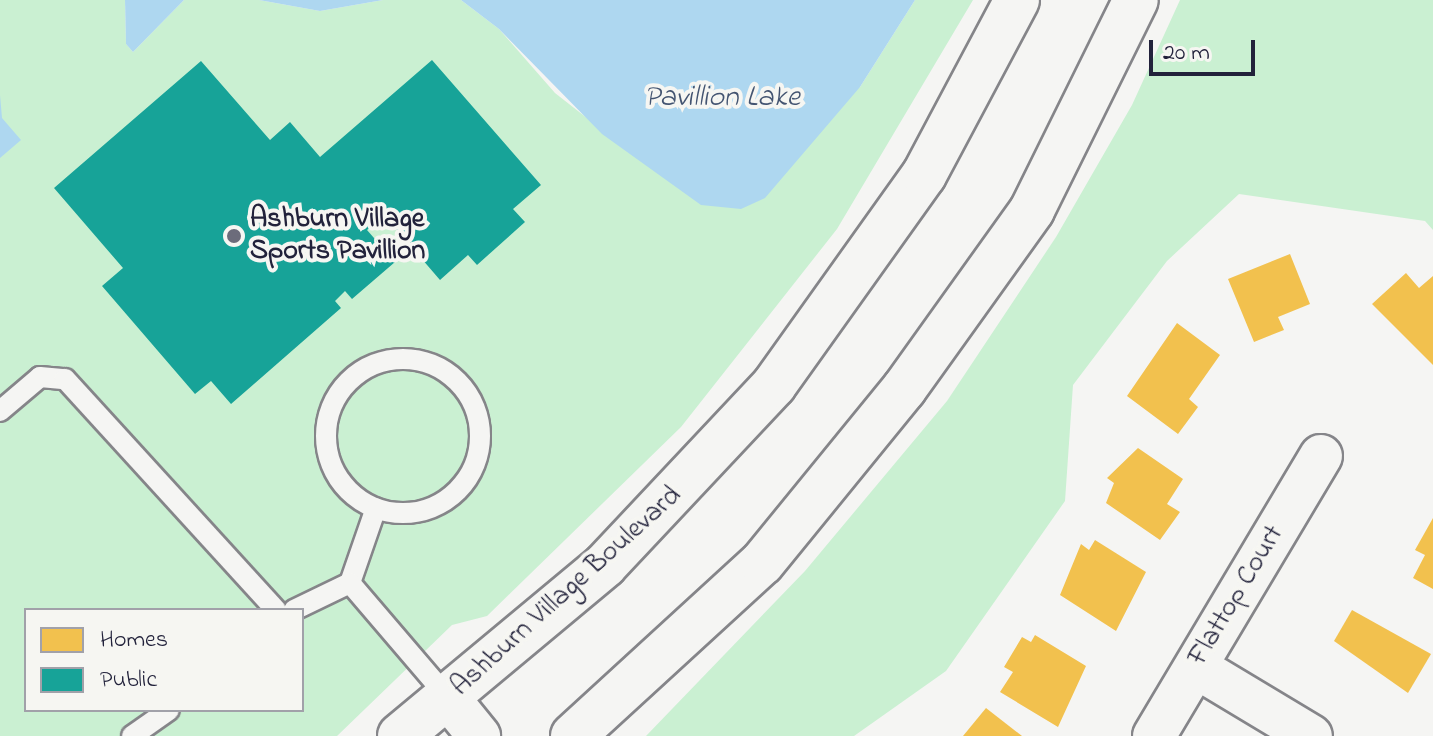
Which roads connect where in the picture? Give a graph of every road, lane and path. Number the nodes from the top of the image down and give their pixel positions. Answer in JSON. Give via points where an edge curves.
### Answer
{"nodes":[{"id":1,"x":1017,"y":0,"type":"edge"},
{"id":2,"x":1136,"y":0,"type":"edge"},
{"id":3,"x":0,"y":411,"type":"edge"},
{"id":4,"x":1321,"y":456,"type":"dead end"},
{"id":5,"x":376,"y":508,"type":"junction"},
{"id":6,"x":350,"y":583,"type":"junction"},
{"id":7,"x":274,"y":608,"type":"edge"},
{"id":8,"x":298,"y":608,"type":"edge"},
{"id":9,"x":1196,"y":667,"type":"junction"},
{"id":10,"x":449,"y":699,"type":"junction"},
{"id":11,"x":166,"y":712,"type":"edge"},
{"id":12,"x":132,"y":736,"type":"edge"},
{"id":13,"x":400,"y":736,"type":"edge"},
{"id":14,"x":479,"y":736,"type":"edge"},
{"id":15,"x":573,"y":736,"type":"edge"},
{"id":16,"x":1154,"y":736,"type":"edge"},
{"id":17,"x":1311,"y":736,"type":"edge"}],
"edges":[{"from":1,"to":10,"type":"main road","name":"Ashburn Village Boulevard","via":[[924,175],[774,385],[605,565]]},
{"from":2,"to":15,"type":"main road","via":[[1032,210],[895,400],[762,563]]},
{"from":3,"to":7,"type":"lane","via":[[40,377],[65,379]]},
{"from":4,"to":9,"type":"street","name":"Flattop Court"},
{"from":5,"to":5,"type":"lane","via":[[412,514],[435,508],[471,476],[481,429],[462,385],[443,369],[420,360],[384,362],[352,378],[327,419],[332,468],[345,488]]},
{"from":5,"to":6,"type":"lane"},
{"from":6,"to":8,"type":"lane"},
{"from":6,"to":10,"type":"lane"},
{"from":9,"to":16,"type":"street","name":"Flattop Court"},
{"from":9,"to":17,"type":"street"},
{"from":10,"to":13,"type":"main road","name":"Ashburn Village Boulevard"},
{"from":10,"to":14,"type":"street"},
{"from":11,"to":12,"type":"lane"}]}
